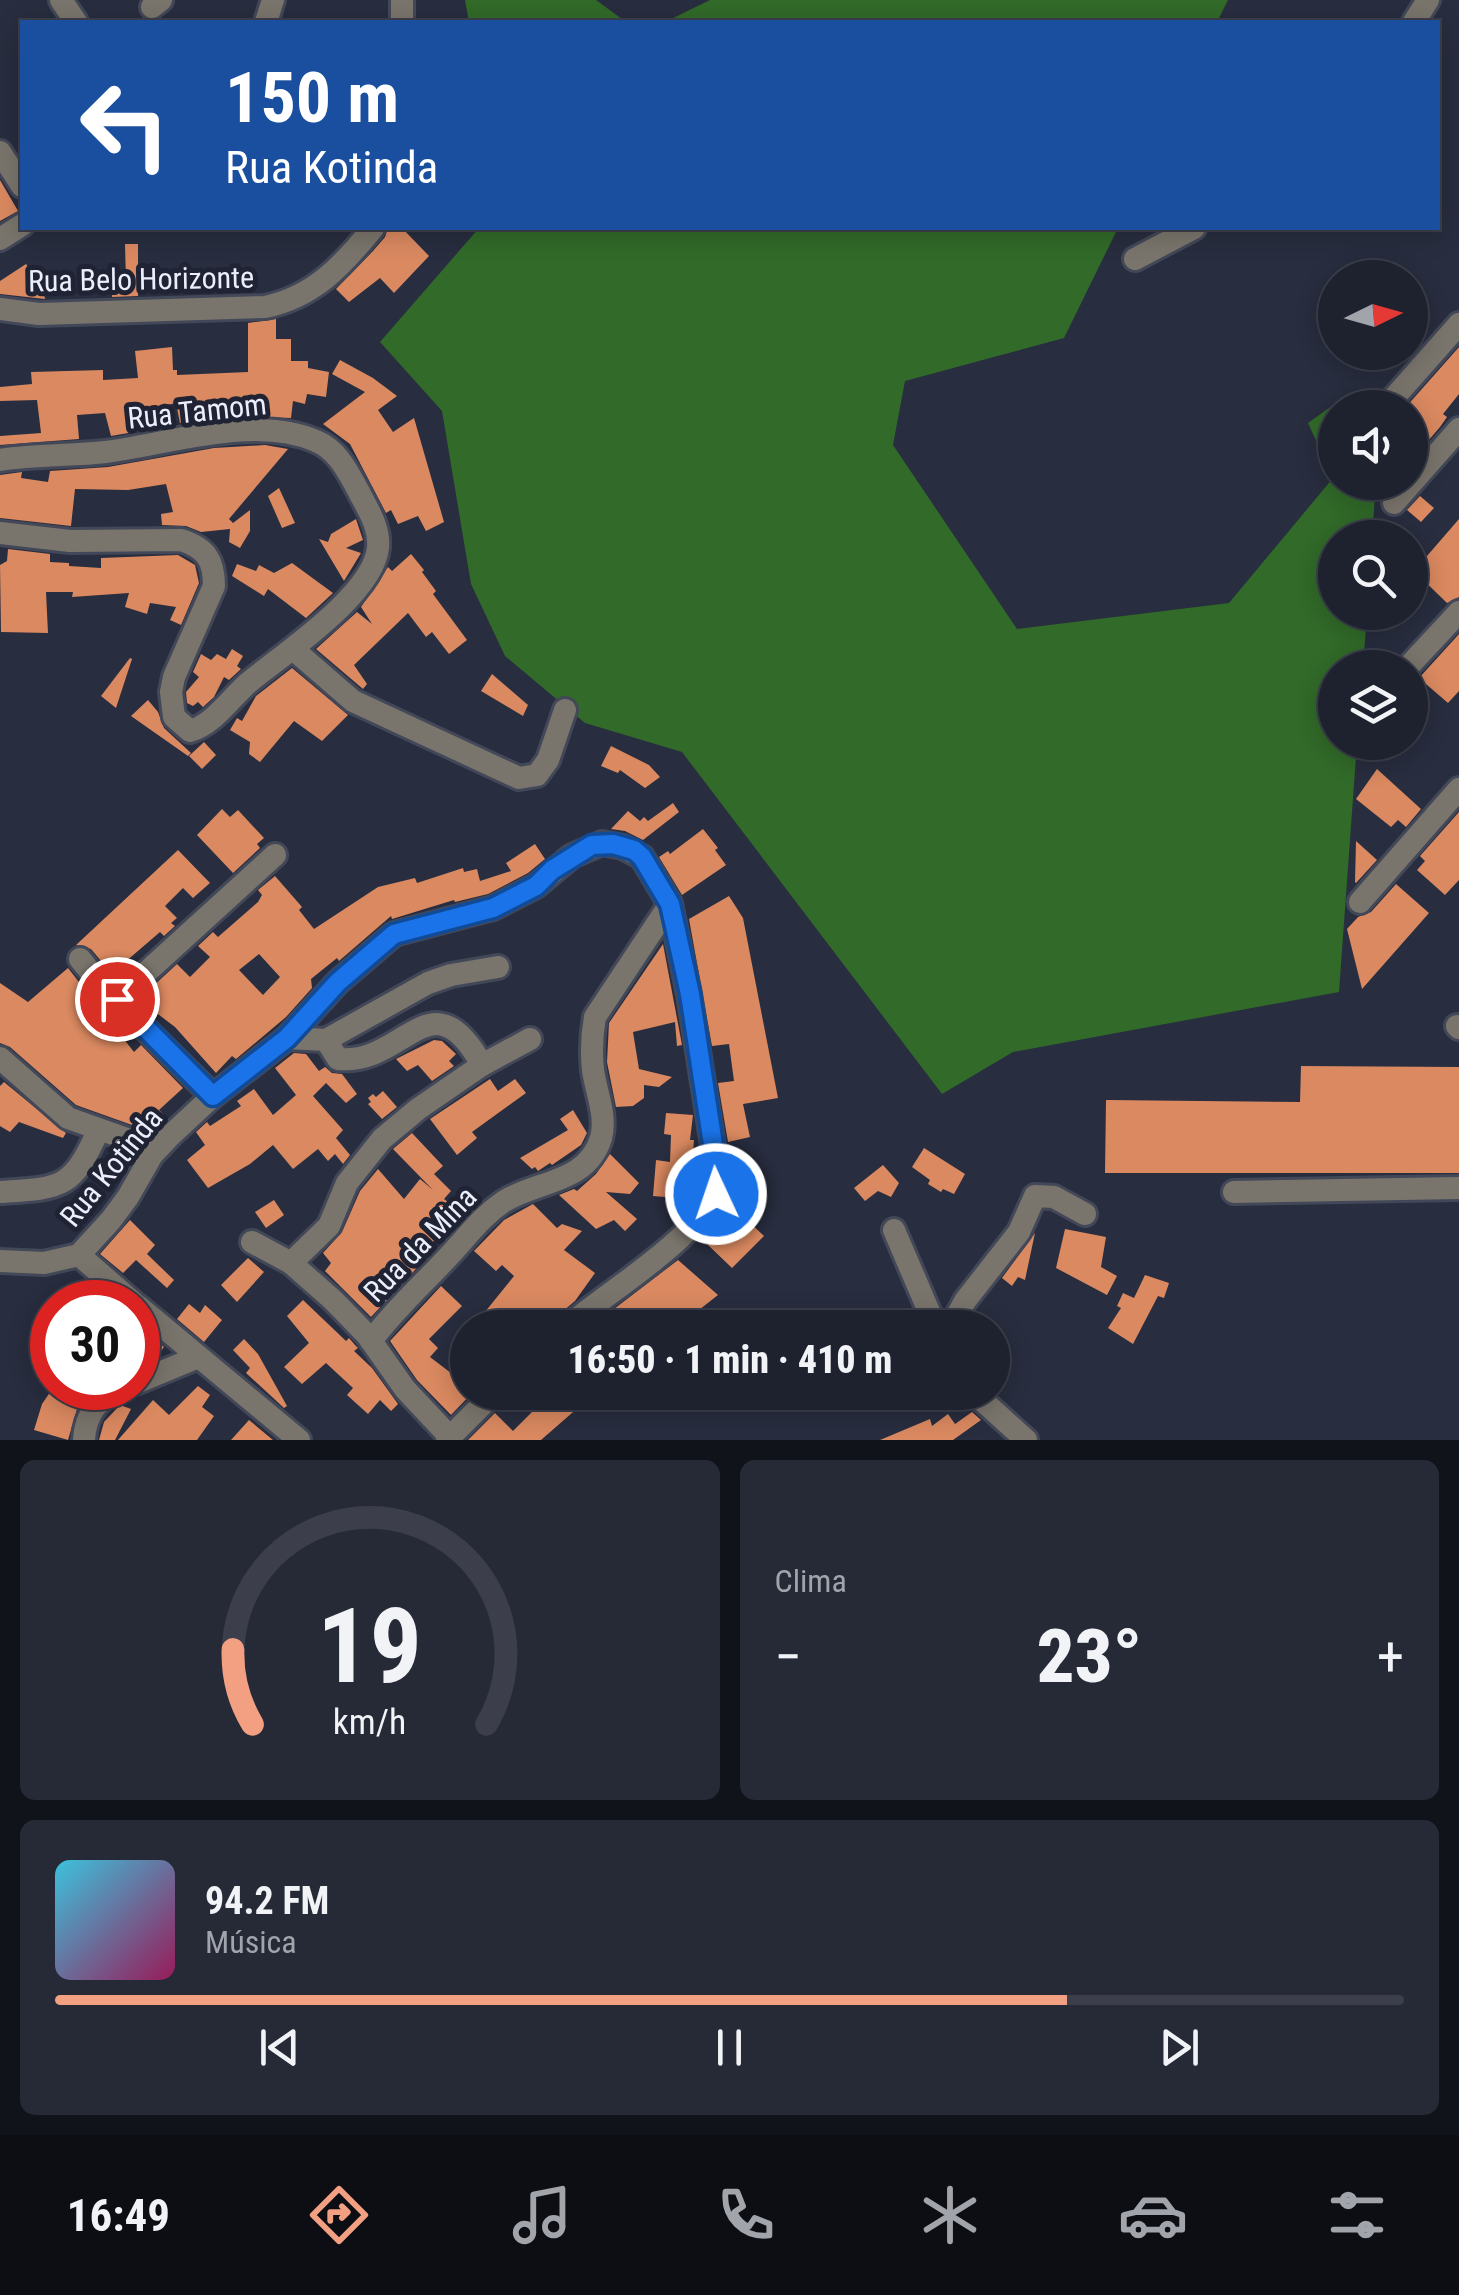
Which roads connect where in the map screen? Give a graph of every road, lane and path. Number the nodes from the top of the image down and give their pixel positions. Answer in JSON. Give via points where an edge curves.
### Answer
{"nodes":[{"id":1,"x":0,"y":152,"type":"edge"},
{"id":2,"x":20,"y":183,"type":"edge"},
{"id":3,"x":371,"y":230,"type":"edge"},
{"id":4,"x":1190,"y":230,"type":"edge"},
{"id":5,"x":1134,"y":258,"type":"dead end"},
{"id":6,"x":0,"y":309,"type":"edge"},
{"id":7,"x":1459,"y":324,"type":"edge"},
{"id":8,"x":1401,"y":390,"type":"edge"},
{"id":9,"x":1459,"y":429,"type":"edge"},
{"id":10,"x":0,"y":460,"type":"edge"},
{"id":11,"x":1394,"y":503,"type":"dead end"},
{"id":12,"x":0,"y":533,"type":"edge"},
{"id":13,"x":1459,"y":612,"type":"edge"},
{"id":14,"x":293,"y":650,"type":"junction"},
{"id":15,"x":1423,"y":650,"type":"edge"},
{"id":16,"x":564,"y":710,"type":"dead end"},
{"id":17,"x":1459,"y":789,"type":"edge"},
{"id":18,"x":274,"y":855,"type":"dead end"},
{"id":19,"x":1360,"y":902,"type":"dead end"},
{"id":20,"x":670,"y":904,"type":"junction"},
{"id":21,"x":80,"y":958,"type":"dead end"},
{"id":22,"x":498,"y":967,"type":"dead end"},
{"id":23,"x":117,"y":999,"type":"junction"},
{"id":24,"x":287,"y":1038,"type":"junction"},
{"id":25,"x":530,"y":1039,"type":"dead end"},
{"id":26,"x":326,"y":1040,"type":"junction"},
{"id":27,"x":0,"y":1058,"type":"edge"},
{"id":28,"x":482,"y":1065,"type":"junction"},
{"id":29,"x":213,"y":1096,"type":"junction"},
{"id":30,"x":98,"y":1131,"type":"junction"},
{"id":31,"x":152,"y":1154,"type":"junction"},
{"id":32,"x":1459,"y":1188,"type":"edge"},
{"id":33,"x":0,"y":1192,"type":"edge"},
{"id":34,"x":1234,"y":1192,"type":"dead end"},
{"id":35,"x":1085,"y":1214,"type":"dead end"},
{"id":36,"x":894,"y":1230,"type":"dead end"},
{"id":37,"x":252,"y":1242,"type":"dead end"},
{"id":38,"x":79,"y":1255,"type":"junction"},
{"id":39,"x":0,"y":1261,"type":"edge"},
{"id":40,"x":291,"y":1263,"type":"junction"},
{"id":41,"x":108,"y":1280,"type":"edge"},
{"id":42,"x":588,"y":1310,"type":"edge"},
{"id":43,"x":928,"y":1310,"type":"edge"},
{"id":44,"x":960,"y":1310,"type":"edge"},
{"id":45,"x":160,"y":1325,"type":"edge"},
{"id":46,"x":371,"y":1341,"type":"junction"},
{"id":47,"x":198,"y":1357,"type":"junction"},
{"id":48,"x":160,"y":1373,"type":"edge"},
{"id":49,"x":93,"y":1410,"type":"edge"},
{"id":50,"x":476,"y":1410,"type":"edge"},
{"id":51,"x":993,"y":1410,"type":"edge"},
{"id":52,"x":448,"y":1438,"type":"edge"},
{"id":53,"x":84,"y":1440,"type":"edge"},
{"id":54,"x":298,"y":1440,"type":"edge"},
{"id":55,"x":1026,"y":1440,"type":"edge"}],
"edges":[{"from":1,"to":2,"type":"street"},
{"from":3,"to":6,"type":"street","name":"Rua Belo Horizonte","via":[[329,276],[292,302],[39,314]]},
{"from":4,"to":5,"type":"street"},
{"from":7,"to":8,"type":"street"},
{"from":9,"to":11,"type":"street"},
{"from":10,"to":14,"type":"street","name":"Rua Tamom","via":[[227,432],[287,432],[332,449],[376,524],[375,562]]},
{"from":12,"to":14,"type":"street","name":"Rua Tamom","via":[[182,540],[208,555],[214,586],[171,692],[174,717],[190,730]]},
{"from":13,"to":15,"type":"street"},
{"from":14,"to":16,"type":"street","via":[[346,696],[519,778],[537,775],[548,760]]},
{"from":17,"to":19,"type":"street"},
{"from":18,"to":23,"type":"street"},
{"from":20,"to":24,"type":"street","name":"Rua Kotinda","via":[[634,850],[592,845],[493,908],[394,934]]},
{"from":20,"to":42,"type":"street","name":"Rua Kotinda","via":[[690,994],[716,1194],[682,1235]]},
{"from":20,"to":46,"type":"street","name":"Rua da Mina","via":[[596,1017],[593,1069],[604,1121],[595,1152],[570,1175],[522,1192],[482,1218]]},
{"from":21,"to":23,"type":"street"},
{"from":22,"to":26,"type":"street","via":[[428,983]]},
{"from":23,"to":29,"type":"street"},
{"from":24,"to":26,"type":"street"},
{"from":24,"to":29,"type":"street","name":"Rua Kotinda"},
{"from":25,"to":28,"type":"street"},
{"from":26,"to":28,"type":"street","via":[[338,1058],[348,1060],[434,1023],[448,1024]]},
{"from":27,"to":30,"type":"street","via":[[58,1110]]},
{"from":28,"to":40,"type":"street","via":[[382,1140],[348,1183],[329,1226]]},
{"from":29,"to":31,"type":"street","name":"Rua Kotinda"},
{"from":30,"to":31,"type":"street"},
{"from":30,"to":33,"type":"street","via":[[74,1176]]},
{"from":31,"to":38,"type":"street","name":"Rua Kotinda","via":[[128,1197]]},
{"from":32,"to":34,"type":"street"},
{"from":35,"to":44,"type":"street","via":[[1054,1197],[1035,1196],[1019,1232]]},
{"from":36,"to":43,"type":"street"},
{"from":37,"to":40,"type":"street"},
{"from":38,"to":39,"type":"street","name":"Rua Kotinda","via":[[44,1263]]},
{"from":38,"to":41,"type":"street"},
{"from":40,"to":46,"type":"street"},
{"from":45,"to":47,"type":"street"},
{"from":46,"to":52,"type":"street","name":"Rua da Mina"},
{"from":47,"to":48,"type":"street"},
{"from":47,"to":54,"type":"street"},
{"from":49,"to":53,"type":"street"},
{"from":50,"to":52,"type":"street"},
{"from":51,"to":55,"type":"street"}]}
